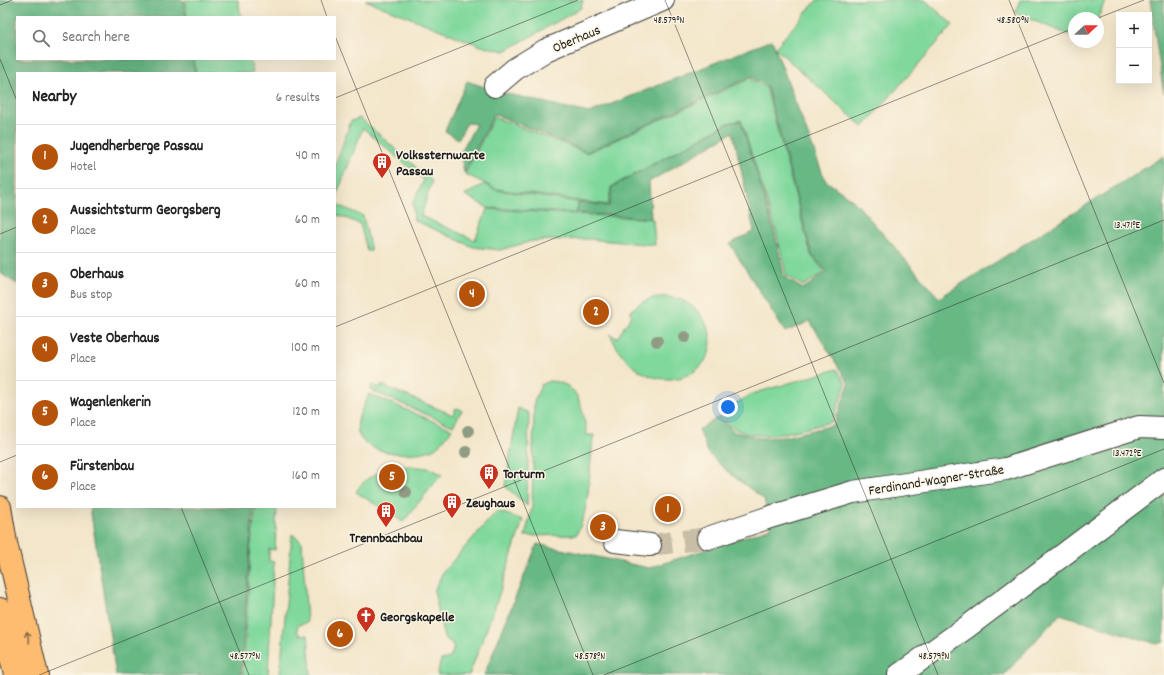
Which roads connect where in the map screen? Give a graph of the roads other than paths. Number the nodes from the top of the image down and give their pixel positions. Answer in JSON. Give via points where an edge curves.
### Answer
{"nodes":[{"id":1,"x":663,"y":0,"type":"edge"},
{"id":2,"x":495,"y":86,"type":"dead end"},
{"id":3,"x":1164,"y":428,"type":"edge"},
{"id":4,"x":1164,"y":478,"type":"edge"},
{"id":5,"x":0,"y":507,"type":"edge"},
{"id":6,"x":708,"y":538,"type":"tunnel mouth"},
{"id":7,"x":615,"y":541,"type":"dead end"},
{"id":8,"x":650,"y":545,"type":"tunnel mouth"},
{"id":9,"x":0,"y":609,"type":"edge"},
{"id":10,"x":15,"y":675,"type":"edge"},
{"id":11,"x":37,"y":675,"type":"edge"},
{"id":12,"x":899,"y":675,"type":"edge"}],
"edges":[{"from":1,"to":2,"type":"street","name":"Oberhaus","via":[[546,50],[515,69]]},
{"from":3,"to":6,"type":"street","name":"Ferdinand-Wagner-Straße","via":[[1139,427],[1006,469],[852,492]]},
{"from":4,"to":12,"type":"street","via":[[967,627]]},
{"from":11,"to":5,"type":"main road","one_way":true},
{"from":7,"to":8,"type":"street"},
{"from":9,"to":10,"type":"main road"}]}
